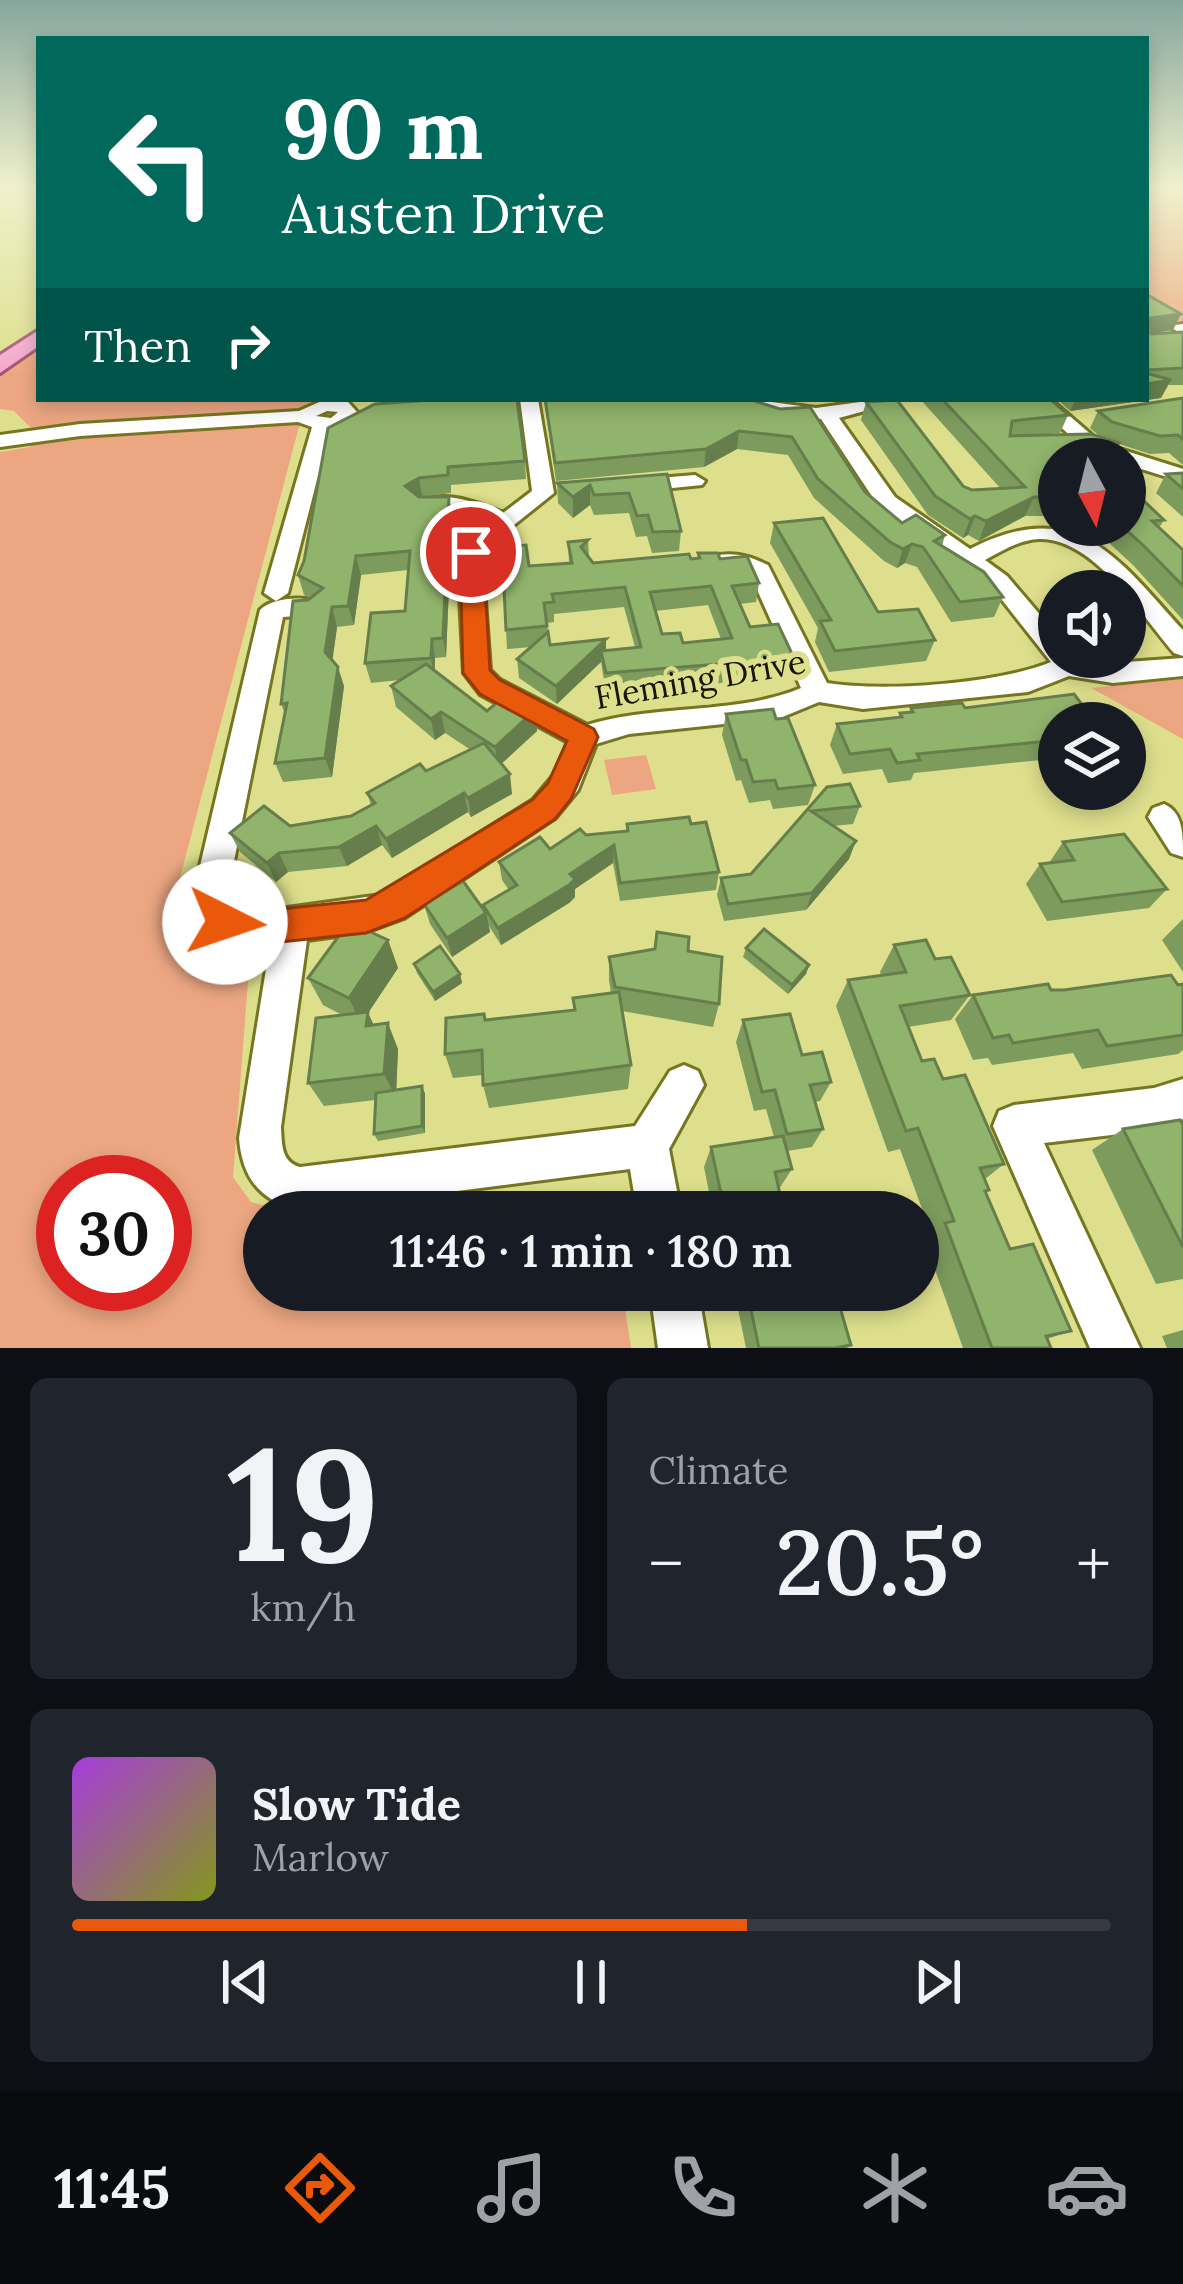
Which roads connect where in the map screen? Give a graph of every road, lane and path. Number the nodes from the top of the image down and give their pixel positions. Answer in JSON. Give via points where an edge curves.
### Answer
{"nodes":[{"id":1,"x":36,"y":320,"type":"edge"},
{"id":2,"x":0,"y":338,"type":"edge"},
{"id":3,"x":36,"y":338,"type":"edge"},
{"id":4,"x":0,"y":366,"type":"edge"},
{"id":5,"x":528,"y":402,"type":"edge"},
{"id":6,"x":762,"y":402,"type":"edge"},
{"id":7,"x":870,"y":402,"type":"edge"},
{"id":8,"x":1041,"y":402,"type":"edge"},
{"id":9,"x":328,"y":411,"type":"edge"},
{"id":10,"x":372,"y":411,"type":"edge"},
{"id":11,"x":825,"y":411,"type":"junction"},
{"id":12,"x":0,"y":419,"type":"edge"},
{"id":13,"x":80,"y":430,"type":"junction"},
{"id":14,"x":0,"y":441,"type":"edge"},
{"id":15,"x":1183,"y":476,"type":"edge"},
{"id":16,"x":609,"y":488,"type":"edge"},
{"id":17,"x":684,"y":488,"type":"dead end"},
{"id":18,"x":424,"y":506,"type":"edge"},
{"id":19,"x":503,"y":521,"type":"junction"},
{"id":20,"x":706,"y":556,"type":"edge"},
{"id":21,"x":970,"y":559,"type":"junction"},
{"id":22,"x":276,"y":593,"type":"dead end"},
{"id":23,"x":311,"y":607,"type":"edge"},
{"id":24,"x":1038,"y":628,"type":"edge"},
{"id":25,"x":1183,"y":647,"type":"edge"},
{"id":26,"x":1183,"y":667,"type":"edge"},
{"id":27,"x":1146,"y":670,"type":"edge"},
{"id":28,"x":1038,"y":675,"type":"edge"},
{"id":29,"x":818,"y":692,"type":"junction"},
{"id":30,"x":584,"y":737,"type":"junction"},
{"id":31,"x":290,"y":926,"type":"junction"},
{"id":32,"x":684,"y":1085,"type":"dead end"},
{"id":33,"x":1183,"y":1100,"type":"edge"},
{"id":34,"x":647,"y":1146,"type":"junction"},
{"id":35,"x":655,"y":1191,"type":"edge"},
{"id":36,"x":677,"y":1311,"type":"edge"},
{"id":37,"x":683,"y":1348,"type":"edge"},
{"id":38,"x":1114,"y":1348,"type":"edge"}],
"edges":[{"from":1,"to":2,"type":"main road"},
{"from":3,"to":4,"type":"main road"},
{"from":5,"to":19,"type":"street","via":[[554,492]]},
{"from":6,"to":11,"type":"street","via":[[777,412]]},
{"from":7,"to":11,"type":"street"},
{"from":8,"to":15,"type":"street","via":[[1063,433],[1088,431]]},
{"from":9,"to":10,"type":"street"},
{"from":9,"to":13,"type":"street"},
{"from":9,"to":22,"type":"street"},
{"from":11,"to":21,"type":"street","via":[[897,512]]},
{"from":12,"to":13,"type":"street"},
{"from":13,"to":14,"type":"street"},
{"from":16,"to":17,"type":"street"},
{"from":18,"to":19,"type":"street","via":[[464,504]]},
{"from":19,"to":30,"type":"street","via":[[471,552],[473,666],[490,687]]},
{"from":20,"to":29,"type":"street","via":[[760,570]]},
{"from":21,"to":24,"type":"street"},
{"from":21,"to":25,"type":"street","via":[[1013,535],[1077,537]]},
{"from":23,"to":31,"type":"street","via":[[272,610],[210,896],[233,926]]},
{"from":26,"to":27,"type":"street","name":"Fleming Drive"},
{"from":28,"to":29,"type":"street","name":"Fleming Drive","via":[[863,699]]},
{"from":29,"to":30,"type":"street","name":"Fleming Drive","via":[[780,708],[629,723]]},
{"from":30,"to":31,"type":"street","via":[[567,781],[544,809],[392,907]]},
{"from":31,"to":34,"type":"street","via":[[260,1127],[260,1154],[282,1186]]},
{"from":32,"to":34,"type":"street"},
{"from":33,"to":38,"type":"street","via":[[1014,1126]]},
{"from":34,"to":35,"type":"street"},
{"from":36,"to":37,"type":"street"}]}
